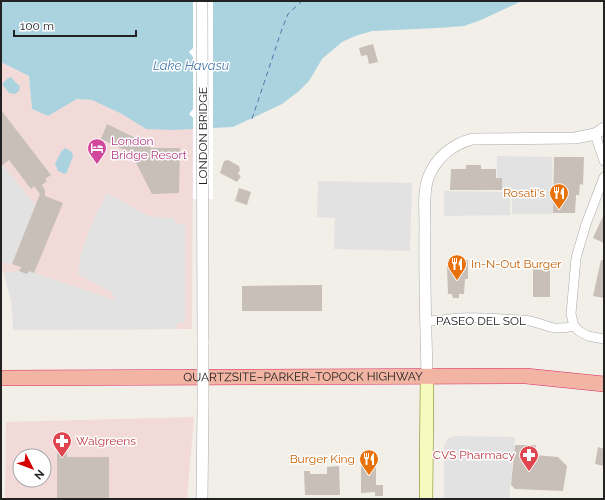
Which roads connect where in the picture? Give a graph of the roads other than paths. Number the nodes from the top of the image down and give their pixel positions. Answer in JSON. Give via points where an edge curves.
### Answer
{"nodes":[{"id":1,"x":202,"y":1,"type":"edge"},
{"id":2,"x":600,"y":131,"type":"edge"},
{"id":3,"x":604,"y":160,"type":"edge"},
{"id":4,"x":604,"y":177,"type":"edge"},
{"id":5,"x":426,"y":321,"type":"junction"},
{"id":6,"x":574,"y":326,"type":"junction"},
{"id":7,"x":604,"y":339,"type":"edge"},
{"id":8,"x":427,"y":376,"type":"junction"},
{"id":9,"x":1,"y":378,"type":"edge"},
{"id":10,"x":604,"y":384,"type":"edge"},
{"id":11,"x":202,"y":499,"type":"edge"},
{"id":12,"x":426,"y":499,"type":"edge"}],
"edges":[{"from":1,"to":11,"type":"street","name":"LONDON BRIDGE","bridge":true},
{"from":2,"to":3,"type":"street"},
{"from":2,"to":5,"type":"street","via":[[575,138],[472,139],[460,142],[441,156],[433,167],[425,193]]},
{"from":4,"to":6,"type":"street","via":[[576,258],[571,301]]},
{"from":5,"to":6,"type":"street","name":"PASEO DEL SOL","via":[[460,318],[534,321],[556,328]]},
{"from":5,"to":8,"type":"street"},
{"from":6,"to":7,"type":"street","via":[[588,336]]},
{"from":8,"to":9,"type":"highway","name":"QUARTZSITE–PARKER–TOPOCK HIGHWAY"},
{"from":8,"to":10,"type":"highway","name":"QUARTZSITE–PARKER–TOPOCK HIGHWAY","via":[[526,376]]},
{"from":8,"to":12,"type":"main road"}]}
